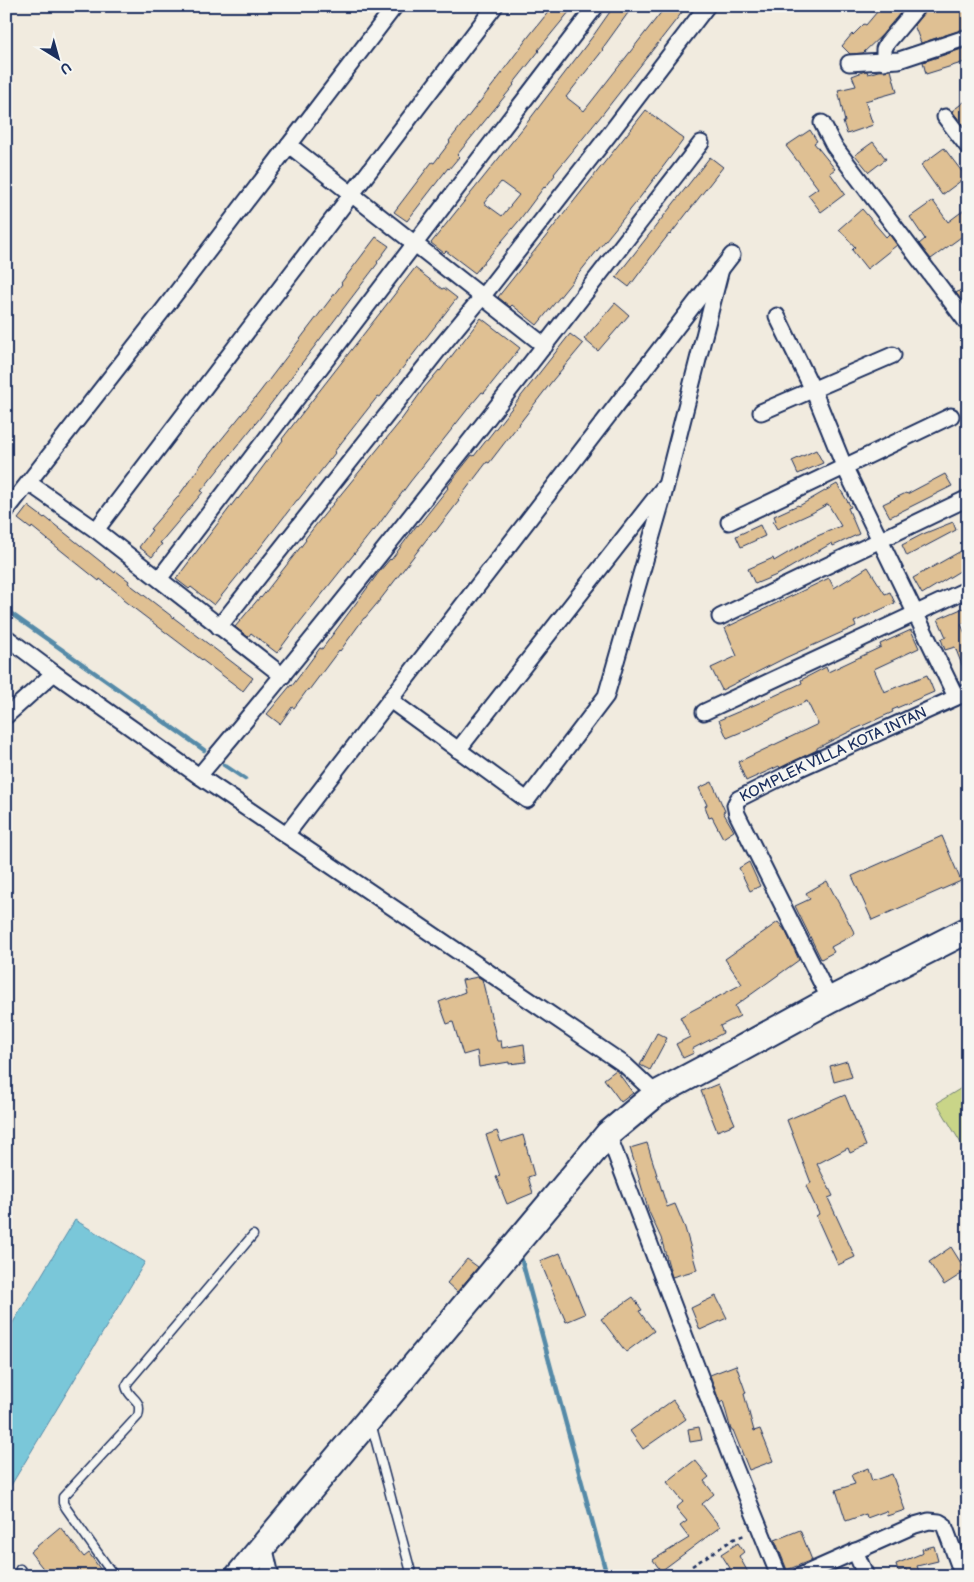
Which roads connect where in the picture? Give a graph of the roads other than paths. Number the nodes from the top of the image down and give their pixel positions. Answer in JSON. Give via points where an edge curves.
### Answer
{"nodes":[{"id":1,"x":395,"y":6,"type":"edge"},
{"id":2,"x":495,"y":6,"type":"edge"},
{"id":3,"x":596,"y":6,"type":"edge"},
{"id":4,"x":707,"y":6,"type":"edge"},
{"id":5,"x":918,"y":6,"type":"edge"},
{"id":6,"x":968,"y":37,"type":"edge"},
{"id":7,"x":884,"y":62,"type":"junction"},
{"id":8,"x":848,"y":63,"type":"dead end"},
{"id":9,"x":945,"y":116,"type":"dead end"},
{"id":10,"x":822,"y":123,"type":"dead end"},
{"id":11,"x":701,"y":143,"type":"dead end"},
{"id":12,"x":289,"y":145,"type":"junction"},
{"id":13,"x":968,"y":146,"type":"edge"},
{"id":14,"x":352,"y":194,"type":"junction"},
{"id":15,"x":415,"y":245,"type":"junction"},
{"id":16,"x":732,"y":255,"type":"dead end"},
{"id":17,"x":721,"y":269,"type":"junction"},
{"id":18,"x":482,"y":297,"type":"junction"},
{"id":19,"x":777,"y":316,"type":"dead end"},
{"id":20,"x":968,"y":324,"type":"edge"},
{"id":21,"x":544,"y":346,"type":"junction"},
{"id":22,"x":893,"y":355,"type":"dead end"},
{"id":23,"x":813,"y":389,"type":"junction"},
{"id":24,"x":761,"y":412,"type":"dead end"},
{"id":25,"x":951,"y":416,"type":"dead end"},
{"id":26,"x":844,"y":466,"type":"junction"},
{"id":27,"x":667,"y":482,"type":"junction"},
{"id":28,"x":28,"y":483,"type":"junction"},
{"id":29,"x":968,"y":498,"type":"edge"},
{"id":30,"x":6,"y":511,"type":"edge"},
{"id":31,"x":729,"y":522,"type":"dead end"},
{"id":32,"x":96,"y":530,"type":"junction"},
{"id":33,"x":879,"y":540,"type":"junction"},
{"id":34,"x":159,"y":579,"type":"junction"},
{"id":35,"x":968,"y":589,"type":"edge"},
{"id":36,"x":917,"y":614,"type":"junction"},
{"id":37,"x":720,"y":617,"type":"dead end"},
{"id":38,"x":219,"y":626,"type":"junction"},
{"id":39,"x":6,"y":636,"type":"edge"},
{"id":40,"x":54,"y":673,"type":"junction"},
{"id":41,"x":283,"y":676,"type":"junction"},
{"id":42,"x":962,"y":695,"type":"edge"},
{"id":43,"x":390,"y":700,"type":"junction"},
{"id":44,"x":704,"y":712,"type":"dead end"},
{"id":45,"x":6,"y":716,"type":"edge"},
{"id":46,"x":458,"y":750,"type":"junction"},
{"id":47,"x":199,"y":776,"type":"junction"},
{"id":48,"x":286,"y":835,"type":"junction"},
{"id":49,"x":968,"y":930,"type":"edge"},
{"id":50,"x":830,"y":1000,"type":"junction"},
{"id":51,"x":656,"y":1094,"type":"junction"},
{"id":52,"x":608,"y":1134,"type":"junction"},
{"id":53,"x":253,"y":1235,"type":"dead end"},
{"id":54,"x":370,"y":1417,"type":"junction"},
{"id":55,"x":264,"y":1545,"type":"junction"},
{"id":56,"x":856,"y":1551,"type":"junction"},
{"id":57,"x":20,"y":1569,"type":"dead end"},
{"id":58,"x":25,"y":1576,"type":"edge"},
{"id":59,"x":114,"y":1576,"type":"edge"},
{"id":60,"x":238,"y":1576,"type":"edge"},
{"id":61,"x":271,"y":1576,"type":"edge"},
{"id":62,"x":412,"y":1576,"type":"edge"},
{"id":63,"x":779,"y":1576,"type":"edge"},
{"id":64,"x":800,"y":1576,"type":"edge"},
{"id":65,"x":866,"y":1576,"type":"edge"},
{"id":66,"x":963,"y":1576,"type":"edge"}],
"edges":[{"from":1,"to":12,"type":"street"},
{"from":2,"to":14,"type":"street"},
{"from":3,"to":15,"type":"street"},
{"from":4,"to":18,"type":"street"},
{"from":5,"to":7,"type":"street","via":[[887,43]]},
{"from":6,"to":7,"type":"street"},
{"from":7,"to":8,"type":"street"},
{"from":9,"to":13,"type":"street"},
{"from":10,"to":20,"type":"street","via":[[834,146]]},
{"from":11,"to":21,"type":"street"},
{"from":12,"to":14,"type":"street"},
{"from":12,"to":28,"type":"street"},
{"from":14,"to":15,"type":"street"},
{"from":14,"to":32,"type":"street"},
{"from":15,"to":18,"type":"street"},
{"from":15,"to":34,"type":"street"},
{"from":16,"to":17,"type":"street"},
{"from":17,"to":27,"type":"street"},
{"from":17,"to":43,"type":"street"},
{"from":18,"to":21,"type":"street"},
{"from":18,"to":38,"type":"street"},
{"from":19,"to":23,"type":"street"},
{"from":21,"to":41,"type":"street"},
{"from":22,"to":23,"type":"street"},
{"from":23,"to":24,"type":"street"},
{"from":23,"to":26,"type":"street"},
{"from":25,"to":26,"type":"street"},
{"from":26,"to":31,"type":"street"},
{"from":26,"to":33,"type":"street"},
{"from":27,"to":46,"type":"street"},
{"from":27,"to":46,"type":"street","via":[[606,696],[527,800]]},
{"from":28,"to":30,"type":"street"},
{"from":28,"to":32,"type":"street"},
{"from":29,"to":33,"type":"street"},
{"from":32,"to":34,"type":"street"},
{"from":33,"to":36,"type":"street"},
{"from":33,"to":37,"type":"street"},
{"from":34,"to":38,"type":"street"},
{"from":35,"to":36,"type":"street"},
{"from":36,"to":42,"type":"street"},
{"from":36,"to":44,"type":"street"},
{"from":38,"to":41,"type":"street"},
{"from":39,"to":40,"type":"street"},
{"from":40,"to":45,"type":"street"},
{"from":40,"to":47,"type":"street"},
{"from":41,"to":47,"type":"street"},
{"from":42,"to":50,"type":"street","name":"KOMPLEK VILLA KOTA INTAN","via":[[738,799],[735,806],[737,814]]},
{"from":43,"to":46,"type":"street"},
{"from":43,"to":48,"type":"street"},
{"from":47,"to":48,"type":"street"},
{"from":48,"to":51,"type":"street","via":[[625,1065]]},
{"from":49,"to":50,"type":"main road"},
{"from":50,"to":51,"type":"main road"},
{"from":51,"to":52,"type":"main road"},
{"from":52,"to":54,"type":"main road"},
{"from":52,"to":63,"type":"street","via":[[726,1446]]},
{"from":53,"to":59,"type":"lane","via":[[129,1381],[127,1390],[139,1403],[138,1416],[63,1497],[66,1508]]},
{"from":54,"to":55,"type":"main road"},
{"from":54,"to":62,"type":"lane"},
{"from":55,"to":60,"type":"main road"},
{"from":55,"to":61,"type":"street"},
{"from":56,"to":64,"type":"street"},
{"from":56,"to":65,"type":"street"},
{"from":56,"to":66,"type":"street","via":[[915,1525],[939,1522],[944,1525]]},
{"from":57,"to":58,"type":"lane"}]}
